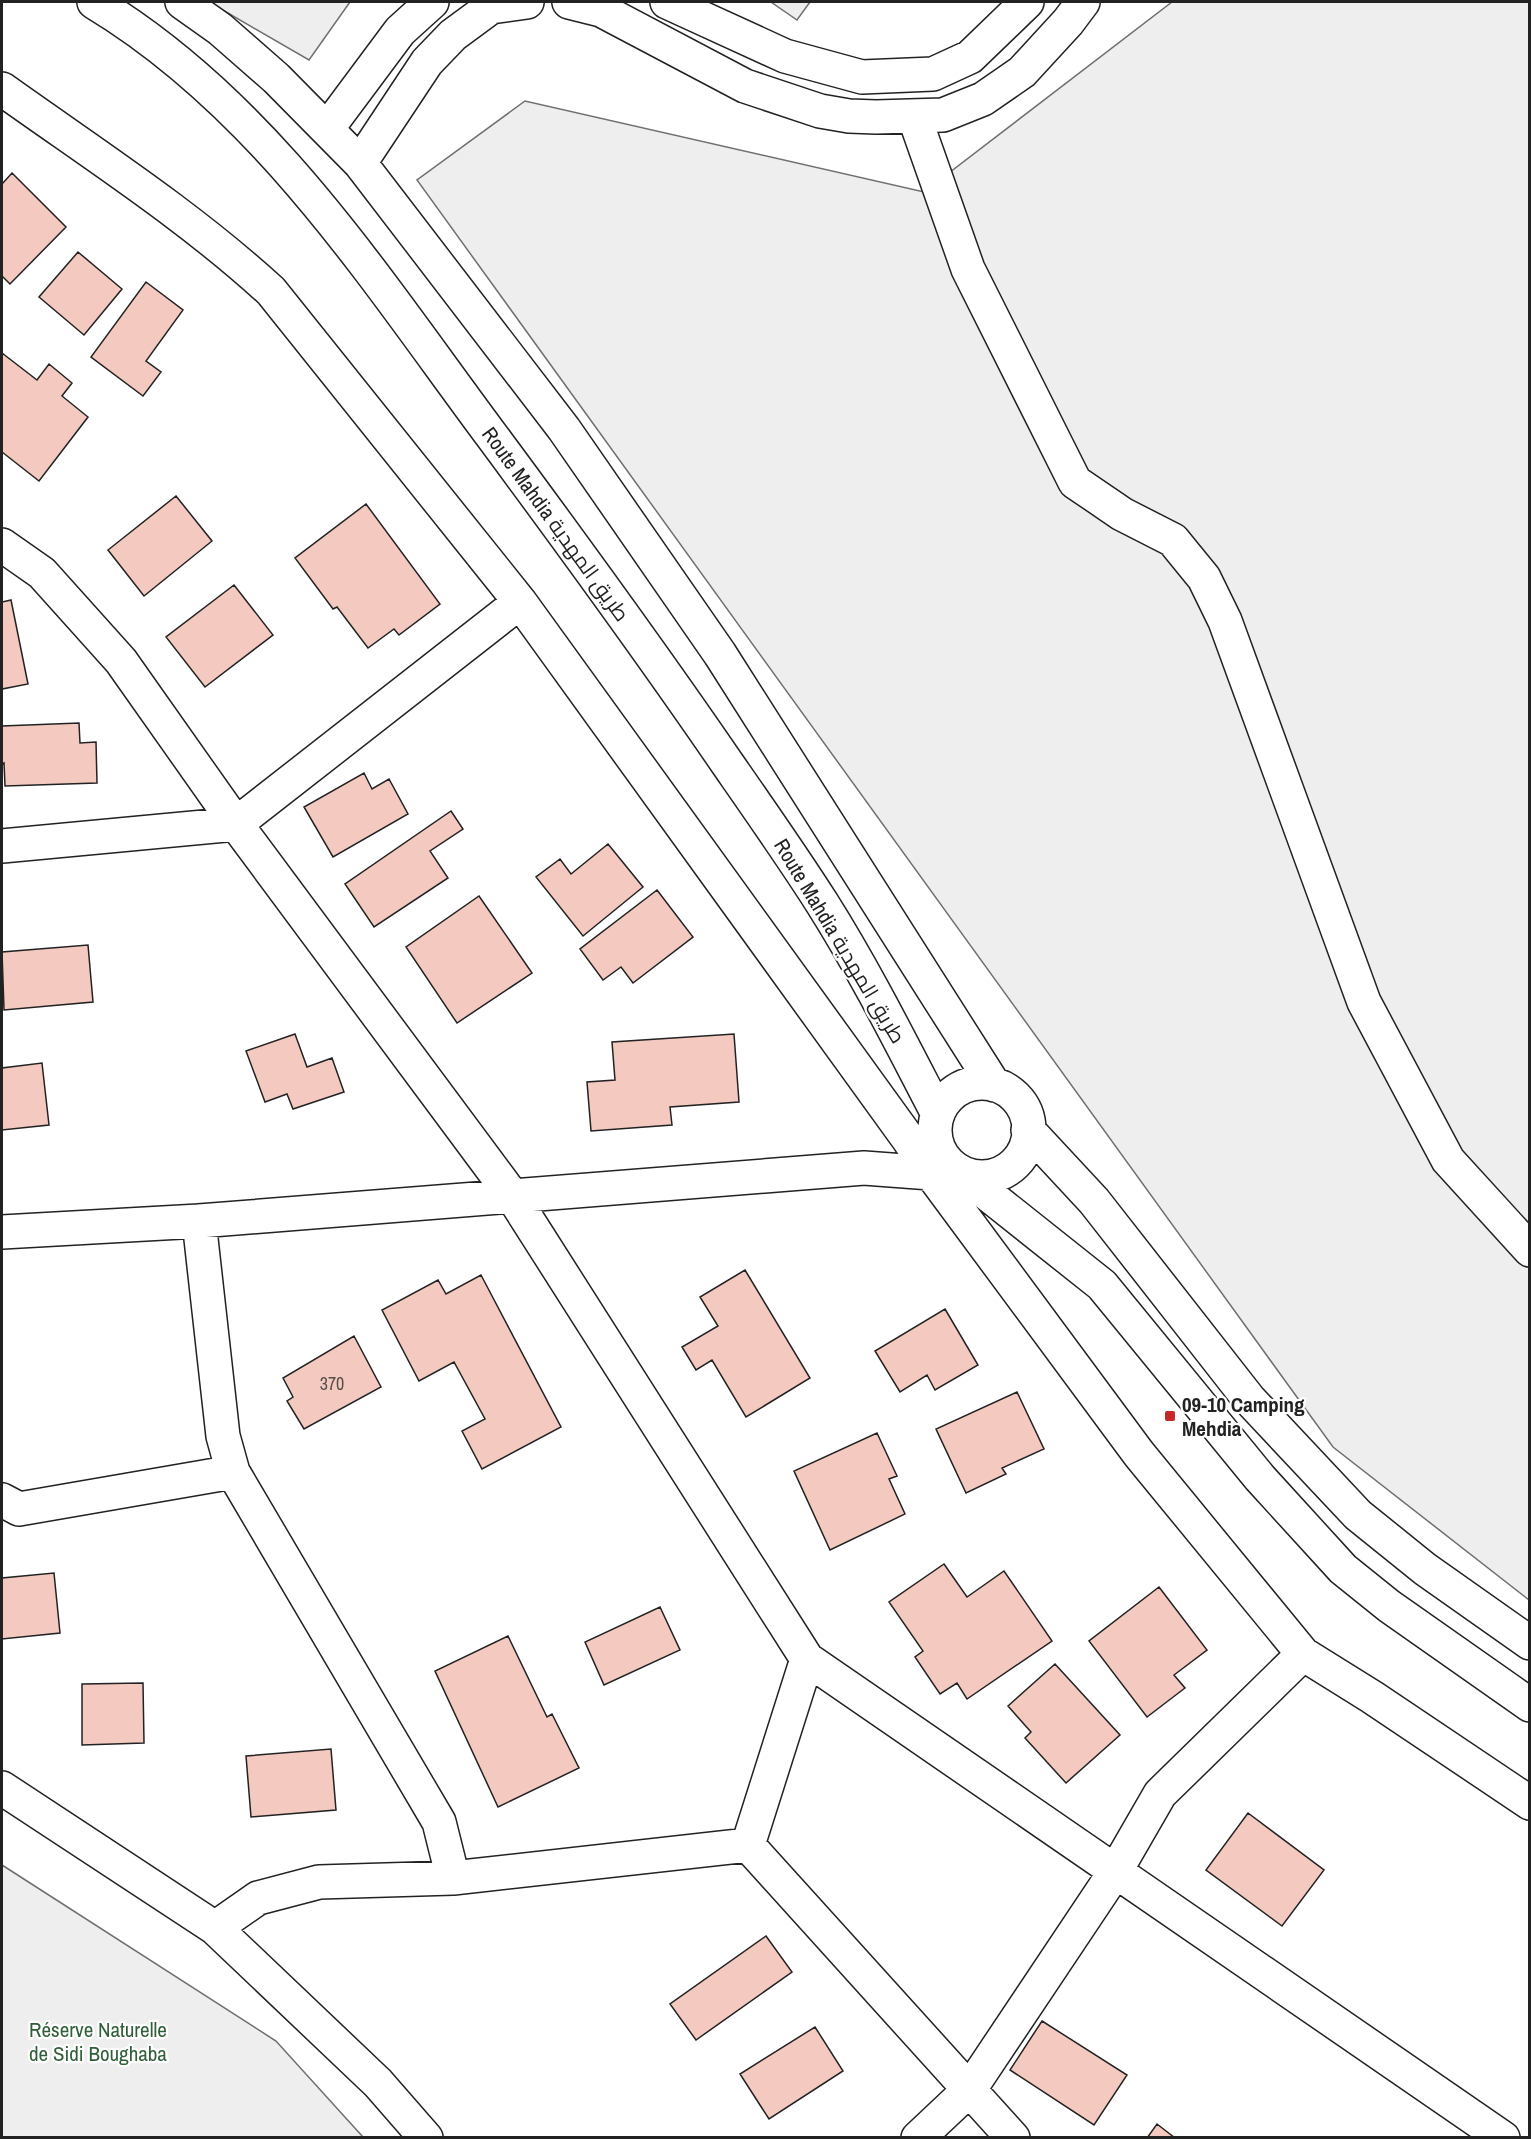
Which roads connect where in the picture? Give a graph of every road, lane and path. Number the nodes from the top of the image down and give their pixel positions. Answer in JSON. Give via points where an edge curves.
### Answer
{"nodes":[{"id":1,"x":94,"y":2,"type":"edge"},
{"id":2,"x":182,"y":2,"type":"edge"},
{"id":3,"x":432,"y":2,"type":"edge"},
{"id":4,"x":527,"y":2,"type":"edge"},
{"id":5,"x":569,"y":2,"type":"edge"},
{"id":6,"x":667,"y":2,"type":"edge"},
{"id":7,"x":1026,"y":2,"type":"edge"},
{"id":8,"x":1083,"y":2,"type":"edge"},
{"id":9,"x":2,"y":89,"type":"edge"},
{"id":10,"x":914,"y":116,"type":"junction"},
{"id":11,"x":327,"y":129,"type":"junction"},
{"id":12,"x":360,"y":162,"type":"junction"},
{"id":13,"x":2,"y":546,"type":"edge"},
{"id":14,"x":520,"y":603,"type":"junction"},
{"id":15,"x":236,"y":824,"type":"junction"},
{"id":16,"x":2,"y":846,"type":"edge"},
{"id":17,"x":994,"y":1085,"type":"junction"},
{"id":18,"x":927,"y":1127,"type":"junction"},
{"id":19,"x":1029,"y":1130,"type":"junction"},
{"id":20,"x":864,"y":1168,"type":"junction"},
{"id":21,"x":946,"y":1173,"type":"junction"},
{"id":22,"x":513,"y":1197,"type":"junction"},
{"id":23,"x":200,"y":1221,"type":"junction"},
{"id":24,"x":2,"y":1232,"type":"edge"},
{"id":25,"x":1530,"y":1250,"type":"edge"},
{"id":26,"x":233,"y":1472,"type":"junction"},
{"id":27,"x":2,"y":1500,"type":"edge"},
{"id":28,"x":1530,"y":1643,"type":"edge"},
{"id":29,"x":1303,"y":1654,"type":"junction"},
{"id":30,"x":807,"y":1659,"type":"junction"},
{"id":31,"x":1530,"y":1705,"type":"edge"},
{"id":32,"x":2,"y":1788,"type":"edge"},
{"id":33,"x":1530,"y":1803,"type":"edge"},
{"id":34,"x":748,"y":1845,"type":"junction"},
{"id":35,"x":1115,"y":1872,"type":"junction"},
{"id":36,"x":453,"y":1878,"type":"junction"},
{"id":37,"x":214,"y":1928,"type":"junction"},
{"id":38,"x":970,"y":2089,"type":"junction"},
{"id":39,"x":426,"y":2138,"type":"edge"},
{"id":40,"x":918,"y":2138,"type":"edge"},
{"id":41,"x":1013,"y":2138,"type":"edge"},
{"id":42,"x":1503,"y":2138,"type":"edge"}],
"edges":[{"from":1,"to":18,"type":"street","name":"Route Mahdia طريق المهدية","via":[[189,69],[232,108],[325,212],[651,653],[824,905],[889,1020]]},
{"from":2,"to":11,"type":"street","via":[[276,78]]},
{"from":3,"to":11,"type":"street","via":[[400,31]]},
{"from":4,"to":12,"type":"street","via":[[491,7],[453,35],[427,62]]},
{"from":5,"to":10,"type":"street","via":[[601,10],[745,86],[820,111],[849,116]]},
{"from":6,"to":7,"type":"street","via":[[785,56],[862,77],[885,77],[933,74],[970,57]]},
{"from":8,"to":10,"type":"street","via":[[1022,72],[983,99],[943,115]]},
{"from":9,"to":14,"type":"street","via":[[180,216],[271,291]]},
{"from":10,"to":25,"type":"street","via":[[968,269],[1075,482],[1122,514],[1173,540],[1204,578],[1225,621],[1364,1002],[1448,1160]]},
{"from":11,"to":12,"type":"street"},
{"from":12,"to":17,"type":"street","via":[[564,429],[720,654]]},
{"from":13,"to":15,"type":"street","via":[[42,573],[121,661]]},
{"from":14,"to":15,"type":"street"},
{"from":14,"to":18,"type":"street"},
{"from":15,"to":16,"type":"street"},
{"from":15,"to":22,"type":"street"},
{"from":17,"to":18,"type":"street","via":[[980,1083],[961,1089],[944,1102]]},
{"from":17,"to":19,"type":"street","via":[[1019,1102],[1027,1115]]},
{"from":18,"to":20,"type":"street"},
{"from":18,"to":21,"type":"street","via":[[950,1165]]},
{"from":19,"to":21,"type":"street","via":[[1026,1146],[1006,1171],[992,1177]]},
{"from":19,"to":28,"type":"street","via":[[1094,1201],[1249,1399],[1358,1515],[1425,1569]]},
{"from":20,"to":21,"type":"street"},
{"from":20,"to":22,"type":"street"},
{"from":21,"to":29,"type":"street","via":[[1138,1454]]},
{"from":21,"to":31,"type":"street","via":[[1102,1285],[1260,1478],[1343,1569]]},
{"from":22,"to":23,"type":"street"},
{"from":22,"to":30,"type":"street"},
{"from":23,"to":24,"type":"street"},
{"from":23,"to":26,"type":"street","via":[[223,1436]]},
{"from":26,"to":27,"type":"street","via":[[19,1509]]},
{"from":26,"to":36,"type":"street","via":[[439,1822]]},
{"from":29,"to":33,"type":"street"},
{"from":29,"to":35,"type":"street","via":[[1160,1794]]},
{"from":30,"to":34,"type":"street"},
{"from":30,"to":35,"type":"street"},
{"from":32,"to":37,"type":"street"},
{"from":34,"to":36,"type":"street"},
{"from":34,"to":38,"type":"street"},
{"from":35,"to":38,"type":"street"},
{"from":35,"to":42,"type":"street"},
{"from":36,"to":37,"type":"street","via":[[319,1881],[258,1898]]},
{"from":37,"to":39,"type":"street","via":[[378,2083]]},
{"from":38,"to":40,"type":"street"},
{"from":38,"to":41,"type":"street"}]}
